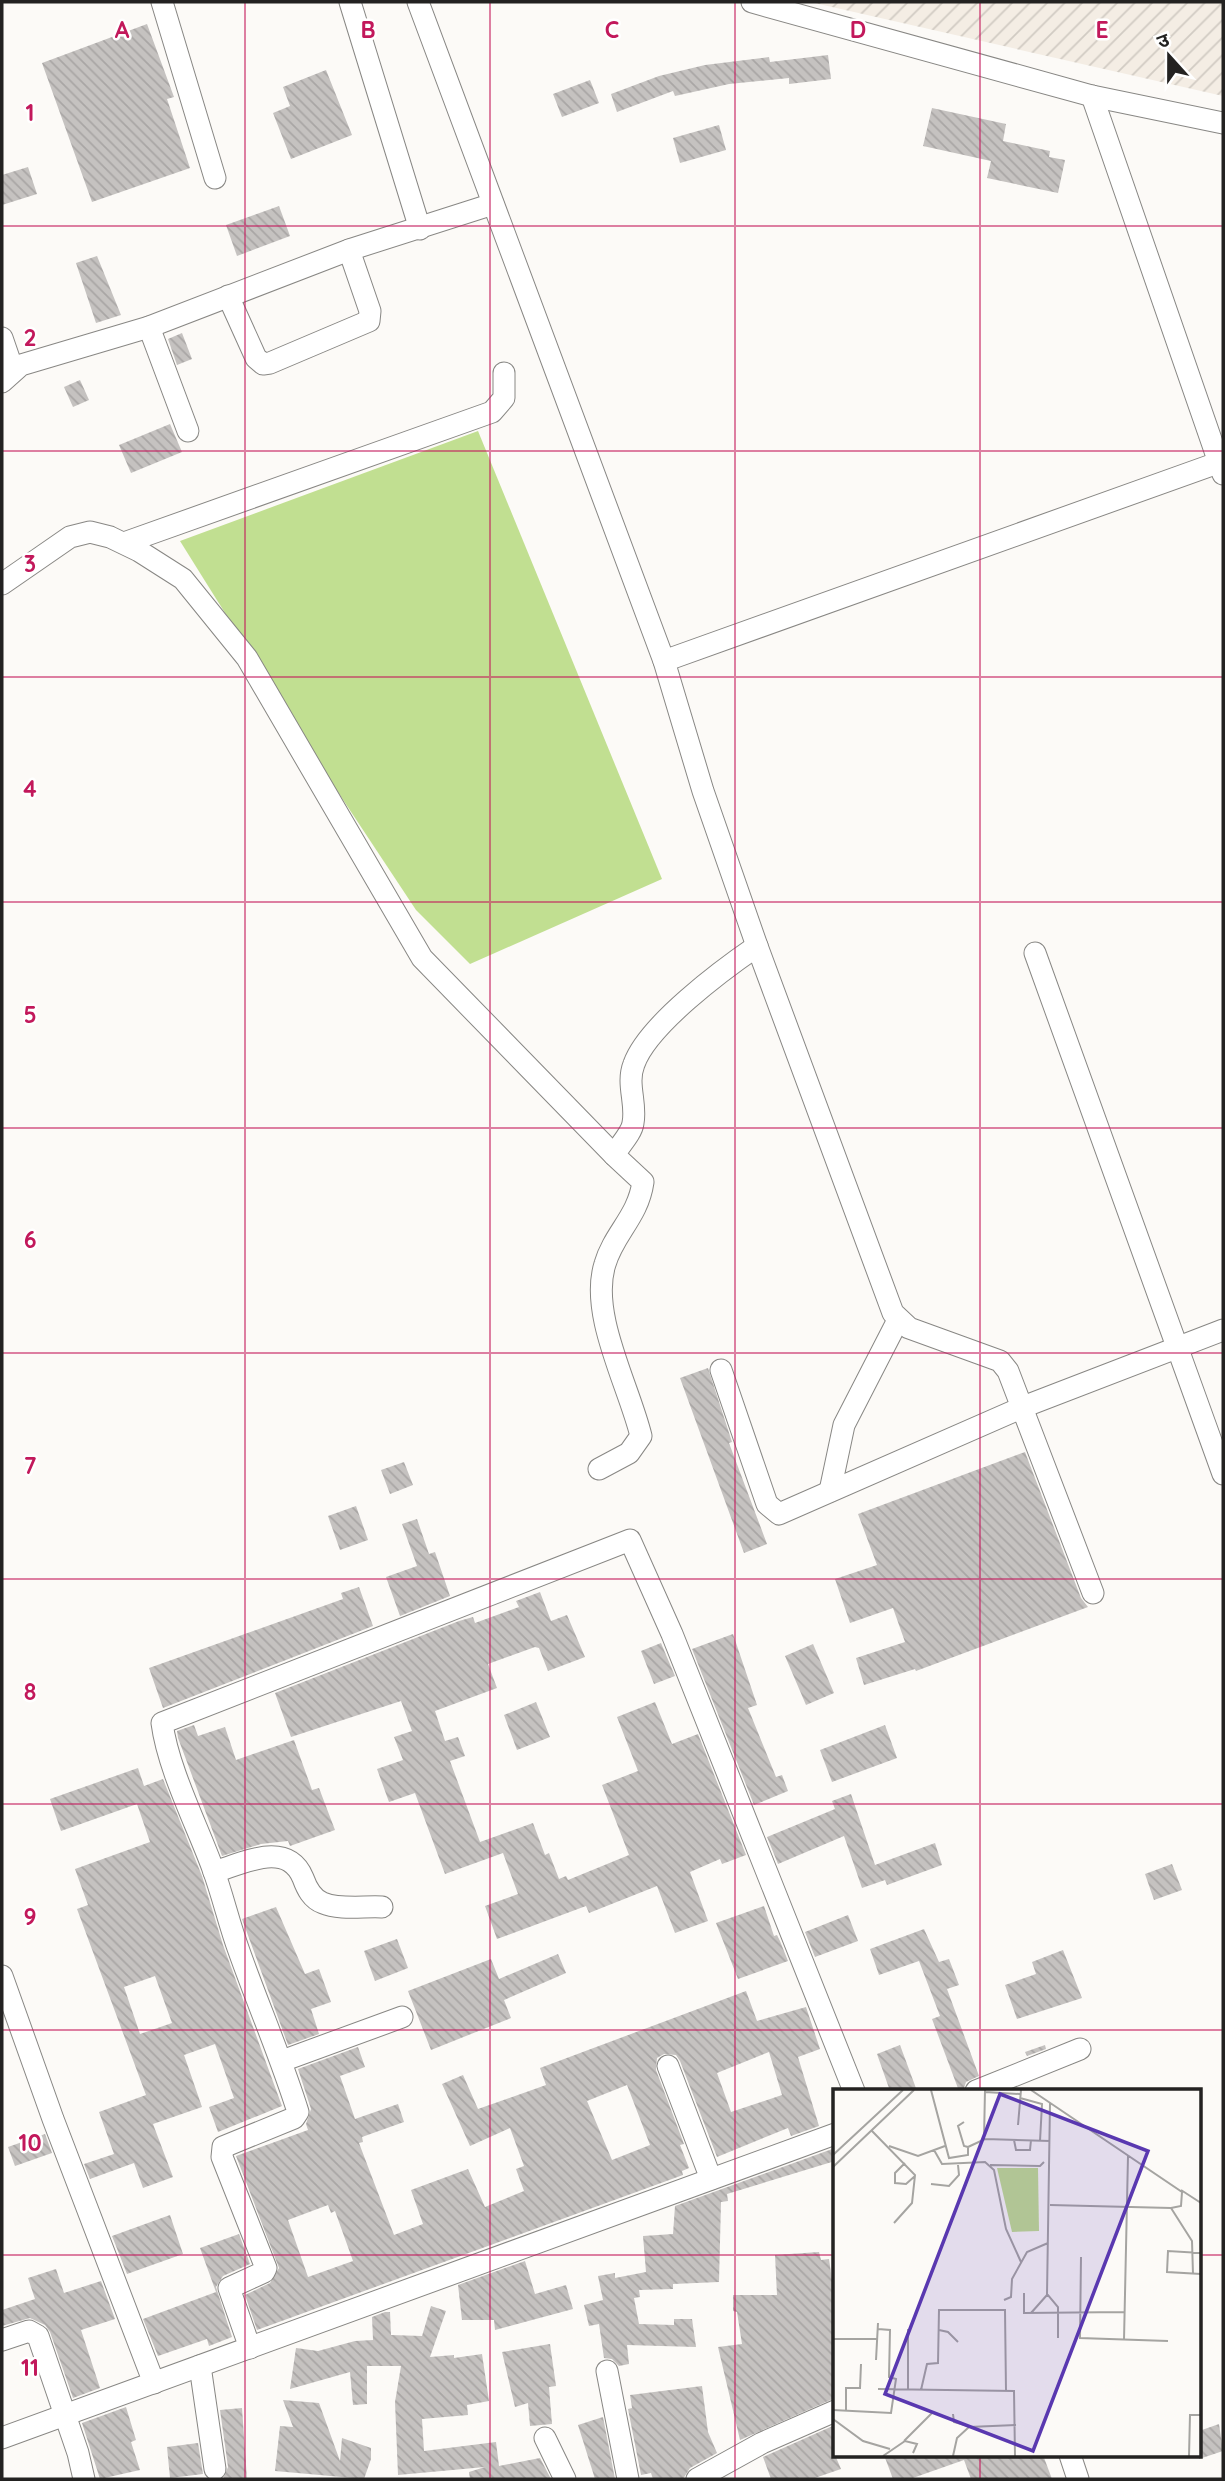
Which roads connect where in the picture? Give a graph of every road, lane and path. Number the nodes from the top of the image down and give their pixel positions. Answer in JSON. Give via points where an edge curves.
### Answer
{"nodes":[{"id":1,"x":162,"y":2,"type":"edge"},
{"id":2,"x":350,"y":2,"type":"edge"},
{"id":3,"x":418,"y":2,"type":"edge"},
{"id":4,"x":752,"y":2,"type":"edge"},
{"id":5,"x":1092,"y":96,"type":"junction"},
{"id":6,"x":1223,"y":123,"type":"edge"},
{"id":7,"x":215,"y":177,"type":"dead end"},
{"id":8,"x":493,"y":204,"type":"junction"},
{"id":9,"x":420,"y":229,"type":"junction"},
{"id":10,"x":349,"y":250,"type":"junction"},
{"id":11,"x":228,"y":296,"type":"junction"},
{"id":12,"x":149,"y":327,"type":"junction"},
{"id":13,"x":2,"y":338,"type":"edge"},
{"id":14,"x":504,"y":373,"type":"dead end"},
{"id":15,"x":8,"y":376,"type":"edge"},
{"id":16,"x":188,"y":431,"type":"dead end"},
{"id":17,"x":1222,"y":466,"type":"edge"},
{"id":18,"x":124,"y":543,"type":"junction"},
{"id":19,"x":2,"y":584,"type":"edge"},
{"id":20,"x":664,"y":661,"type":"junction"},
{"id":21,"x":757,"y":946,"type":"junction"},
{"id":22,"x":1035,"y":954,"type":"dead end"},
{"id":23,"x":614,"y":1155,"type":"junction"},
{"id":24,"x":898,"y":1321,"type":"junction"},
{"id":25,"x":1223,"y":1330,"type":"edge"},
{"id":26,"x":1178,"y":1347,"type":"junction"},
{"id":27,"x":721,"y":1370,"type":"dead end"},
{"id":28,"x":1023,"y":1407,"type":"junction"},
{"id":29,"x":600,"y":1469,"type":"dead end"},
{"id":30,"x":1223,"y":1474,"type":"edge"},
{"id":31,"x":830,"y":1491,"type":"junction"},
{"id":32,"x":1093,"y":1593,"type":"dead end"},
{"id":33,"x":214,"y":1872,"type":"junction"},
{"id":34,"x":382,"y":1907,"type":"dead end"},
{"id":35,"x":2,"y":1976,"type":"edge"},
{"id":36,"x":402,"y":2017,"type":"dead end"},
{"id":37,"x":1080,"y":2049,"type":"dead end"},
{"id":38,"x":282,"y":2061,"type":"junction"},
{"id":39,"x":668,"y":2066,"type":"dead end"},
{"id":40,"x":853,"y":2089,"type":"edge"},
{"id":41,"x":981,"y":2089,"type":"edge"},
{"id":42,"x":833,"y":2135,"type":"edge"},
{"id":43,"x":711,"y":2179,"type":"junction"},
{"id":44,"x":2,"y":2340,"type":"edge"},
{"id":45,"x":250,"y":2348,"type":"junction"},
{"id":46,"x":200,"y":2366,"type":"junction"},
{"id":47,"x":607,"y":2371,"type":"dead end"},
{"id":48,"x":154,"y":2383,"type":"junction"},
{"id":49,"x":833,"y":2412,"type":"edge"},
{"id":50,"x":65,"y":2415,"type":"junction"},
{"id":51,"x":2,"y":2438,"type":"edge"},
{"id":52,"x":545,"y":2438,"type":"dead end"},
{"id":53,"x":1070,"y":2456,"type":"edge"},
{"id":54,"x":215,"y":2469,"type":"dead end"},
{"id":55,"x":84,"y":2479,"type":"edge"},
{"id":56,"x":565,"y":2479,"type":"edge"},
{"id":57,"x":628,"y":2479,"type":"edge"},
{"id":58,"x":698,"y":2479,"type":"edge"},
{"id":59,"x":1078,"y":2479,"type":"edge"}],
"edges":[{"from":1,"to":7,"type":"street"},
{"from":2,"to":9,"type":"street"},
{"from":3,"to":8,"type":"street"},
{"from":4,"to":5,"type":"street"},
{"from":5,"to":6,"type":"street"},
{"from":5,"to":17,"type":"street"},
{"from":8,"to":9,"type":"street"},
{"from":8,"to":20,"type":"street"},
{"from":9,"to":10,"type":"street"},
{"from":10,"to":11,"type":"street"},
{"from":10,"to":11,"type":"street","via":[[370,311],[369,321],[270,363],[262,364],[256,358]]},
{"from":11,"to":12,"type":"street"},
{"from":12,"to":15,"type":"street"},
{"from":12,"to":16,"type":"street"},
{"from":13,"to":15,"type":"street"},
{"from":14,"to":18,"type":"street","via":[[504,398],[492,412]]},
{"from":17,"to":20,"type":"street"},
{"from":18,"to":19,"type":"street","via":[[100,533],[80,533]]},
{"from":18,"to":23,"type":"street","via":[[183,579],[247,658],[422,958]]},
{"from":20,"to":21,"type":"street"},
{"from":21,"to":23,"type":"street","via":[[722,970],[641,1050],[631,1077],[634,1124]]},
{"from":21,"to":24,"type":"street"},
{"from":22,"to":26,"type":"street"},
{"from":23,"to":29,"type":"street","via":[[643,1182],[639,1204],[605,1264],[601,1300],[641,1436],[629,1453]]},
{"from":24,"to":28,"type":"street","via":[[1000,1362]]},
{"from":24,"to":31,"type":"street","via":[[844,1425]]},
{"from":25,"to":26,"type":"street"},
{"from":26,"to":28,"type":"street"},
{"from":26,"to":30,"type":"street"},
{"from":27,"to":31,"type":"street","via":[[771,1510],[786,1512]]},
{"from":28,"to":31,"type":"street"},
{"from":28,"to":32,"type":"street"},
{"from":33,"to":34,"type":"street","via":[[261,1858],[283,1857],[298,1866],[308,1890],[324,1904]]},
{"from":33,"to":38,"type":"street"},
{"from":33,"to":40,"type":"street","via":[[184,1797],[162,1723],[630,1540],[672,1634]]},
{"from":35,"to":48,"type":"street"},
{"from":36,"to":38,"type":"street"},
{"from":37,"to":41,"type":"street"},
{"from":38,"to":45,"type":"street","via":[[297,2116],[228,2142],[222,2150],[266,2267],[229,2288]]},
{"from":39,"to":43,"type":"street"},
{"from":42,"to":43,"type":"street"},
{"from":43,"to":45,"type":"street"},
{"from":44,"to":50,"type":"street","via":[[36,2333]]},
{"from":45,"to":46,"type":"street"},
{"from":46,"to":48,"type":"street"},
{"from":46,"to":54,"type":"street"},
{"from":47,"to":57,"type":"street"},
{"from":48,"to":50,"type":"street"},
{"from":49,"to":58,"type":"street","via":[[762,2443]]},
{"from":50,"to":51,"type":"street"},
{"from":50,"to":55,"type":"street"},
{"from":52,"to":56,"type":"street"},
{"from":53,"to":59,"type":"street"}]}
